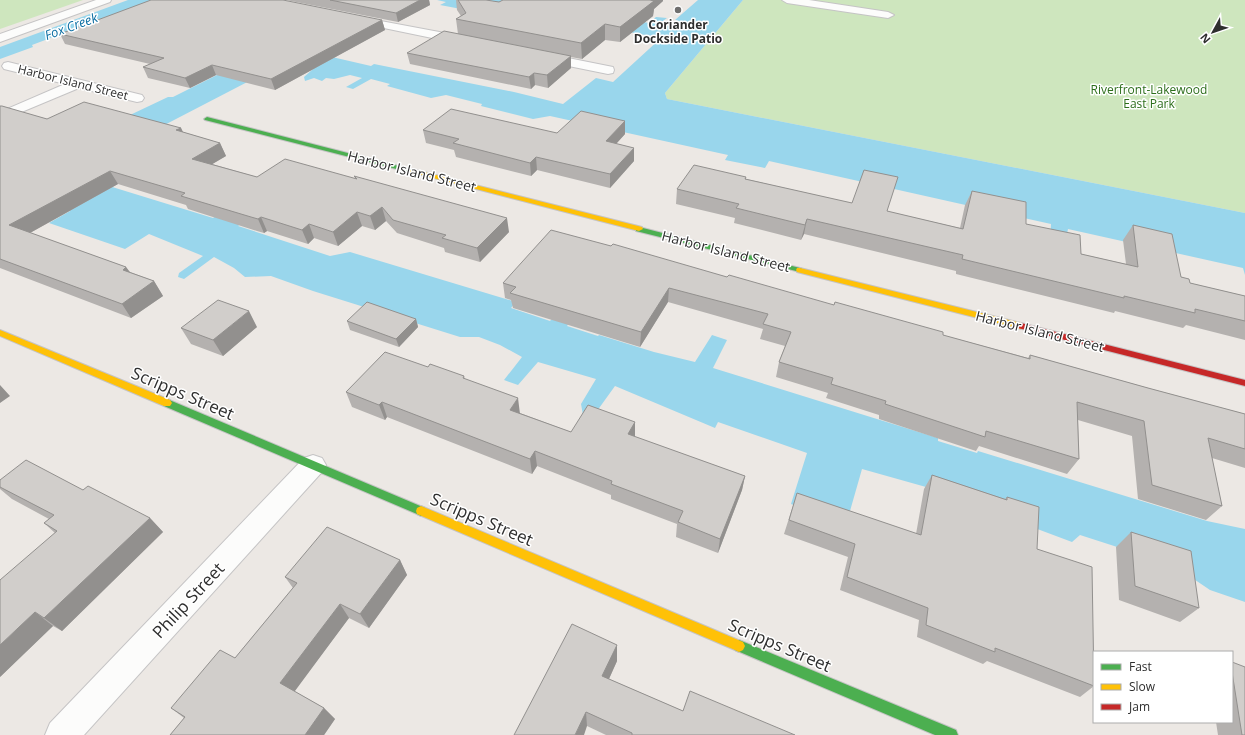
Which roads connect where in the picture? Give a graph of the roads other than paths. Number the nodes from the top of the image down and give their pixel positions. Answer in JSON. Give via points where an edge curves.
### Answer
{"nodes":[{"id":1,"x":106,"y":0,"type":"edge"},
{"id":2,"x":787,"y":0,"type":"edge"},
{"id":3,"x":888,"y":15,"type":"dead end"},
{"id":4,"x":339,"y":16,"type":"edge"},
{"id":5,"x":0,"y":38,"type":"edge"},
{"id":6,"x":477,"y":44,"type":"edge"},
{"id":7,"x":531,"y":55,"type":"edge"},
{"id":8,"x":8,"y":66,"type":"dead end"},
{"id":9,"x":608,"y":70,"type":"dead end"},
{"id":10,"x":78,"y":83,"type":"junction"},
{"id":11,"x":137,"y":98,"type":"dead end"},
{"id":12,"x":0,"y":117,"type":"edge"},
{"id":13,"x":207,"y":119,"type":"dead end"},
{"id":14,"x":0,"y":333,"type":"edge"},
{"id":15,"x":1245,"y":383,"type":"edge"},
{"id":16,"x":313,"y":465,"type":"junction"},
{"id":17,"x":945,"y":734,"type":"edge"},
{"id":18,"x":62,"y":735,"type":"edge"}],
"edges":[{"from":1,"to":5,"type":"street"},
{"from":2,"to":3,"type":"street"},
{"from":4,"to":6,"type":"street"},
{"from":7,"to":9,"type":"street"},
{"from":8,"to":10,"type":"street","name":"Harbor Island Street"},
{"from":10,"to":11,"type":"street","name":"Harbor Island Street"},
{"from":10,"to":12,"type":"street"},
{"from":13,"to":15,"type":"street","name":"Harbor Island Street"},
{"from":14,"to":16,"type":"street","name":"Scripps Street"},
{"from":16,"to":17,"type":"street","name":"Scripps Street"},
{"from":16,"to":18,"type":"street","name":"Philip Street"}]}
